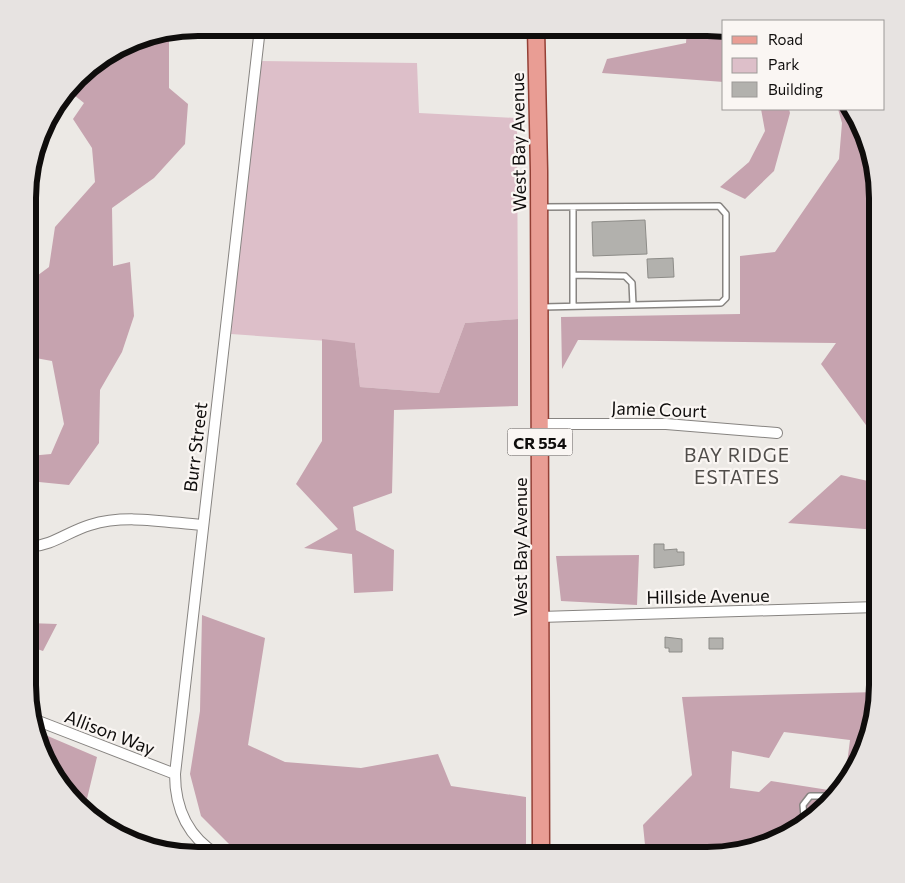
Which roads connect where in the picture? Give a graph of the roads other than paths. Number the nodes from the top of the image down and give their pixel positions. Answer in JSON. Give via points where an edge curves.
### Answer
{"nodes":[{"id":1,"x":536,"y":36,"type":"edge"},
{"id":2,"x":259,"y":37,"type":"edge"},
{"id":3,"x":539,"y":207,"type":"junction"},
{"id":4,"x":573,"y":207,"type":"junction"},
{"id":5,"x":573,"y":275,"type":"junction"},
{"id":6,"x":633,"y":305,"type":"junction"},
{"id":7,"x":573,"y":306,"type":"junction"},
{"id":8,"x":540,"y":307,"type":"junction"},
{"id":9,"x":540,"y":424,"type":"junction"},
{"id":10,"x":777,"y":433,"type":"dead end"},
{"id":11,"x":201,"y":525,"type":"junction"},
{"id":12,"x":37,"y":547,"type":"edge"},
{"id":13,"x":868,"y":606,"type":"edge"},
{"id":14,"x":540,"y":617,"type":"junction"},
{"id":15,"x":41,"y":722,"type":"edge"},
{"id":16,"x":175,"y":774,"type":"junction"},
{"id":17,"x":824,"y":796,"type":"edge"},
{"id":18,"x":804,"y":814,"type":"edge"},
{"id":19,"x":204,"y":846,"type":"edge"},
{"id":20,"x":540,"y":846,"type":"edge"}],
"edges":[{"from":1,"to":3,"type":"main road","name":"West Bay Avenue","number":"CR 554"},
{"from":2,"to":11,"type":"street","name":"Burr Street"},
{"from":3,"to":4,"type":"lane"},
{"from":3,"to":8,"type":"main road","name":"West Bay Avenue","number":"CR 554"},
{"from":4,"to":5,"type":"lane"},
{"from":4,"to":6,"type":"lane","via":[[718,206],[725,211],[724,302]]},
{"from":5,"to":6,"type":"lane","via":[[625,276],[632,283]]},
{"from":5,"to":7,"type":"lane"},
{"from":6,"to":7,"type":"lane"},
{"from":7,"to":8,"type":"lane"},
{"from":8,"to":9,"type":"main road","name":"West Bay Avenue","number":"CR 554"},
{"from":9,"to":10,"type":"street","name":"Jamie Court","via":[[666,424]]},
{"from":9,"to":14,"type":"main road","name":"West Bay Avenue","number":"CR 554"},
{"from":11,"to":12,"type":"street","via":[[109,521],[88,525],[46,546]]},
{"from":11,"to":16,"type":"street","name":"Burr Street","via":[[189,665]]},
{"from":13,"to":14,"type":"street","name":"Hillside Avenue"},
{"from":14,"to":20,"type":"main road","name":"West Bay Avenue","number":"CR 554"},
{"from":15,"to":16,"type":"street","name":"Allison Way"},
{"from":16,"to":19,"type":"street","name":"Burr Street","via":[[175,792],[184,821]]},
{"from":17,"to":18,"type":"lane","via":[[810,796],[802,805]]}]}
